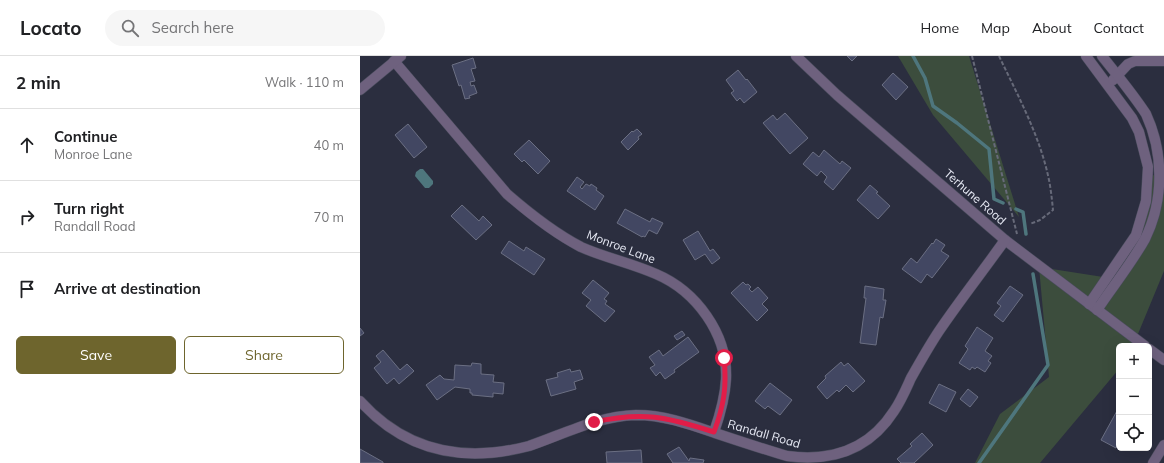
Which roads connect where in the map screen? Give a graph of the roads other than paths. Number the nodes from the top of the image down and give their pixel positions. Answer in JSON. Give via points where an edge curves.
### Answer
{"nodes":[{"id":1,"x":796,"y":56,"type":"edge"},
{"id":2,"x":1086,"y":56,"type":"edge"},
{"id":3,"x":1102,"y":56,"type":"edge"},
{"id":4,"x":398,"y":59,"type":"edge"},
{"id":5,"x":1164,"y":61,"type":"edge"},
{"id":6,"x":1117,"y":76,"type":"junction"},
{"id":7,"x":1107,"y":86,"type":"junction"},
{"id":8,"x":360,"y":90,"type":"edge"},
{"id":9,"x":1005,"y":240,"type":"junction"},
{"id":10,"x":1093,"y":307,"type":"junction"},
{"id":11,"x":1141,"y":343,"type":"edge"},
{"id":12,"x":1152,"y":351,"type":"edge"},
{"id":13,"x":1164,"y":360,"type":"edge"},
{"id":14,"x":360,"y":401,"type":"edge"},
{"id":15,"x":714,"y":432,"type":"junction"},
{"id":16,"x":1164,"y":445,"type":"edge"},
{"id":17,"x":1153,"y":463,"type":"edge"}],
"edges":[{"from":1,"to":9,"type":"street","name":"Terhune Road","via":[[837,95]]},
{"from":2,"to":7,"type":"street"},
{"from":3,"to":6,"type":"street"},
{"from":4,"to":8,"type":"street"},
{"from":4,"to":15,"type":"street","name":"Monroe Lane","via":[[507,194],[527,212],[581,246],[610,259],[656,274],[673,283],[701,308],[719,340],[726,377],[724,399]]},
{"from":5,"to":6,"type":"street","via":[[1135,61],[1128,64]]},
{"from":6,"to":7,"type":"street"},
{"from":6,"to":10,"type":"street","via":[[1154,131],[1162,161],[1162,190],[1160,206],[1145,240]]},
{"from":7,"to":10,"type":"street","via":[[1132,118],[1139,132],[1148,167],[1148,182],[1146,201],[1136,235]]},
{"from":9,"to":10,"type":"street","name":"Terhune Road"},
{"from":9,"to":15,"type":"street","name":"Randall Road","via":[[940,330],[920,361],[895,410],[866,440],[837,454],[822,458],[804,458],[787,456]]},
{"from":10,"to":11,"type":"street","name":"Terhune Road"},
{"from":12,"to":13,"type":"street"},
{"from":14,"to":15,"type":"street","name":"Randall Road","via":[[372,415],[405,439],[424,448],[466,456],[510,452],[594,422],[622,416],[660,417]]},
{"from":16,"to":17,"type":"street"}]}
